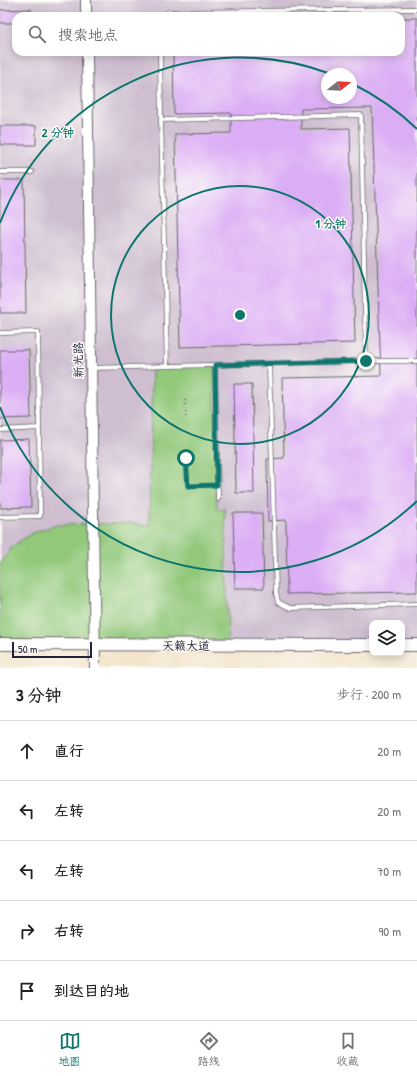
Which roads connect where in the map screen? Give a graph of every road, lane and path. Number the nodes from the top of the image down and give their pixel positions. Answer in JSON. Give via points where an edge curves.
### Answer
{"nodes":[{"id":1,"x":86,"y":0,"type":"edge"},
{"id":2,"x":417,"y":9,"type":"edge"},
{"id":3,"x":86,"y":12,"type":"edge"},
{"id":4,"x":169,"y":12,"type":"edge"},
{"id":5,"x":87,"y":56,"type":"edge"},
{"id":6,"x":160,"y":56,"type":"edge"},
{"id":7,"x":161,"y":120,"type":"junction"},
{"id":8,"x":0,"y":172,"type":"edge"},
{"id":9,"x":32,"y":172,"type":"dead end"},
{"id":10,"x":0,"y":333,"type":"edge"},
{"id":11,"x":366,"y":361,"type":"junction"},
{"id":12,"x":417,"y":361,"type":"edge"},
{"id":13,"x":270,"y":364,"type":"junction"},
{"id":14,"x":215,"y":365,"type":"junction"},
{"id":15,"x":167,"y":366,"type":"junction"},
{"id":16,"x":91,"y":368,"type":"junction"},
{"id":17,"x":185,"y":400,"type":"dead end"},
{"id":18,"x":186,"y":418,"type":"dead end"},
{"id":19,"x":39,"y":428,"type":"junction"},
{"id":20,"x":0,"y":430,"type":"edge"},
{"id":21,"x":186,"y":458,"type":"dead end"},
{"id":22,"x":217,"y":485,"type":"junction"},
{"id":23,"x":218,"y":499,"type":"dead end"},
{"id":24,"x":0,"y":517,"type":"edge"},
{"id":25,"x":417,"y":604,"type":"edge"},
{"id":26,"x":0,"y":644,"type":"edge"},
{"id":27,"x":94,"y":644,"type":"junction"},
{"id":28,"x":369,"y":645,"type":"edge"},
{"id":29,"x":405,"y":645,"type":"edge"},
{"id":30,"x":417,"y":645,"type":"edge"},
{"id":31,"x":95,"y":668,"type":"edge"}],
"edges":[{"from":1,"to":3,"type":"street"},
{"from":2,"to":4,"type":"lane"},
{"from":5,"to":16,"type":"street","name":"新光路"},
{"from":6,"to":7,"type":"lane"},
{"from":7,"to":11,"type":"lane","via":[[361,115]]},
{"from":7,"to":15,"type":"lane"},
{"from":8,"to":9,"type":"lane"},
{"from":10,"to":19,"type":"lane","via":[[38,332]]},
{"from":11,"to":12,"type":"lane"},
{"from":11,"to":13,"type":"lane"},
{"from":13,"to":14,"type":"lane"},
{"from":13,"to":25,"type":"lane","via":[[278,602],[290,608]]},
{"from":14,"to":15,"type":"lane"},
{"from":14,"to":22,"type":"lane"},
{"from":15,"to":16,"type":"lane"},
{"from":16,"to":27,"type":"street","name":"新光路"},
{"from":17,"to":18,"type":"path"},
{"from":19,"to":20,"type":"lane"},
{"from":19,"to":24,"type":"lane","via":[[40,516]]},
{"from":21,"to":22,"type":"path","via":[[188,486]]},
{"from":22,"to":23,"type":"lane"},
{"from":26,"to":27,"type":"main road","name":"天籁大道"},
{"from":27,"to":28,"type":"main road","name":"天籁大道"},
{"from":27,"to":31,"type":"street","name":"新光路"},
{"from":29,"to":30,"type":"main road"}]}
